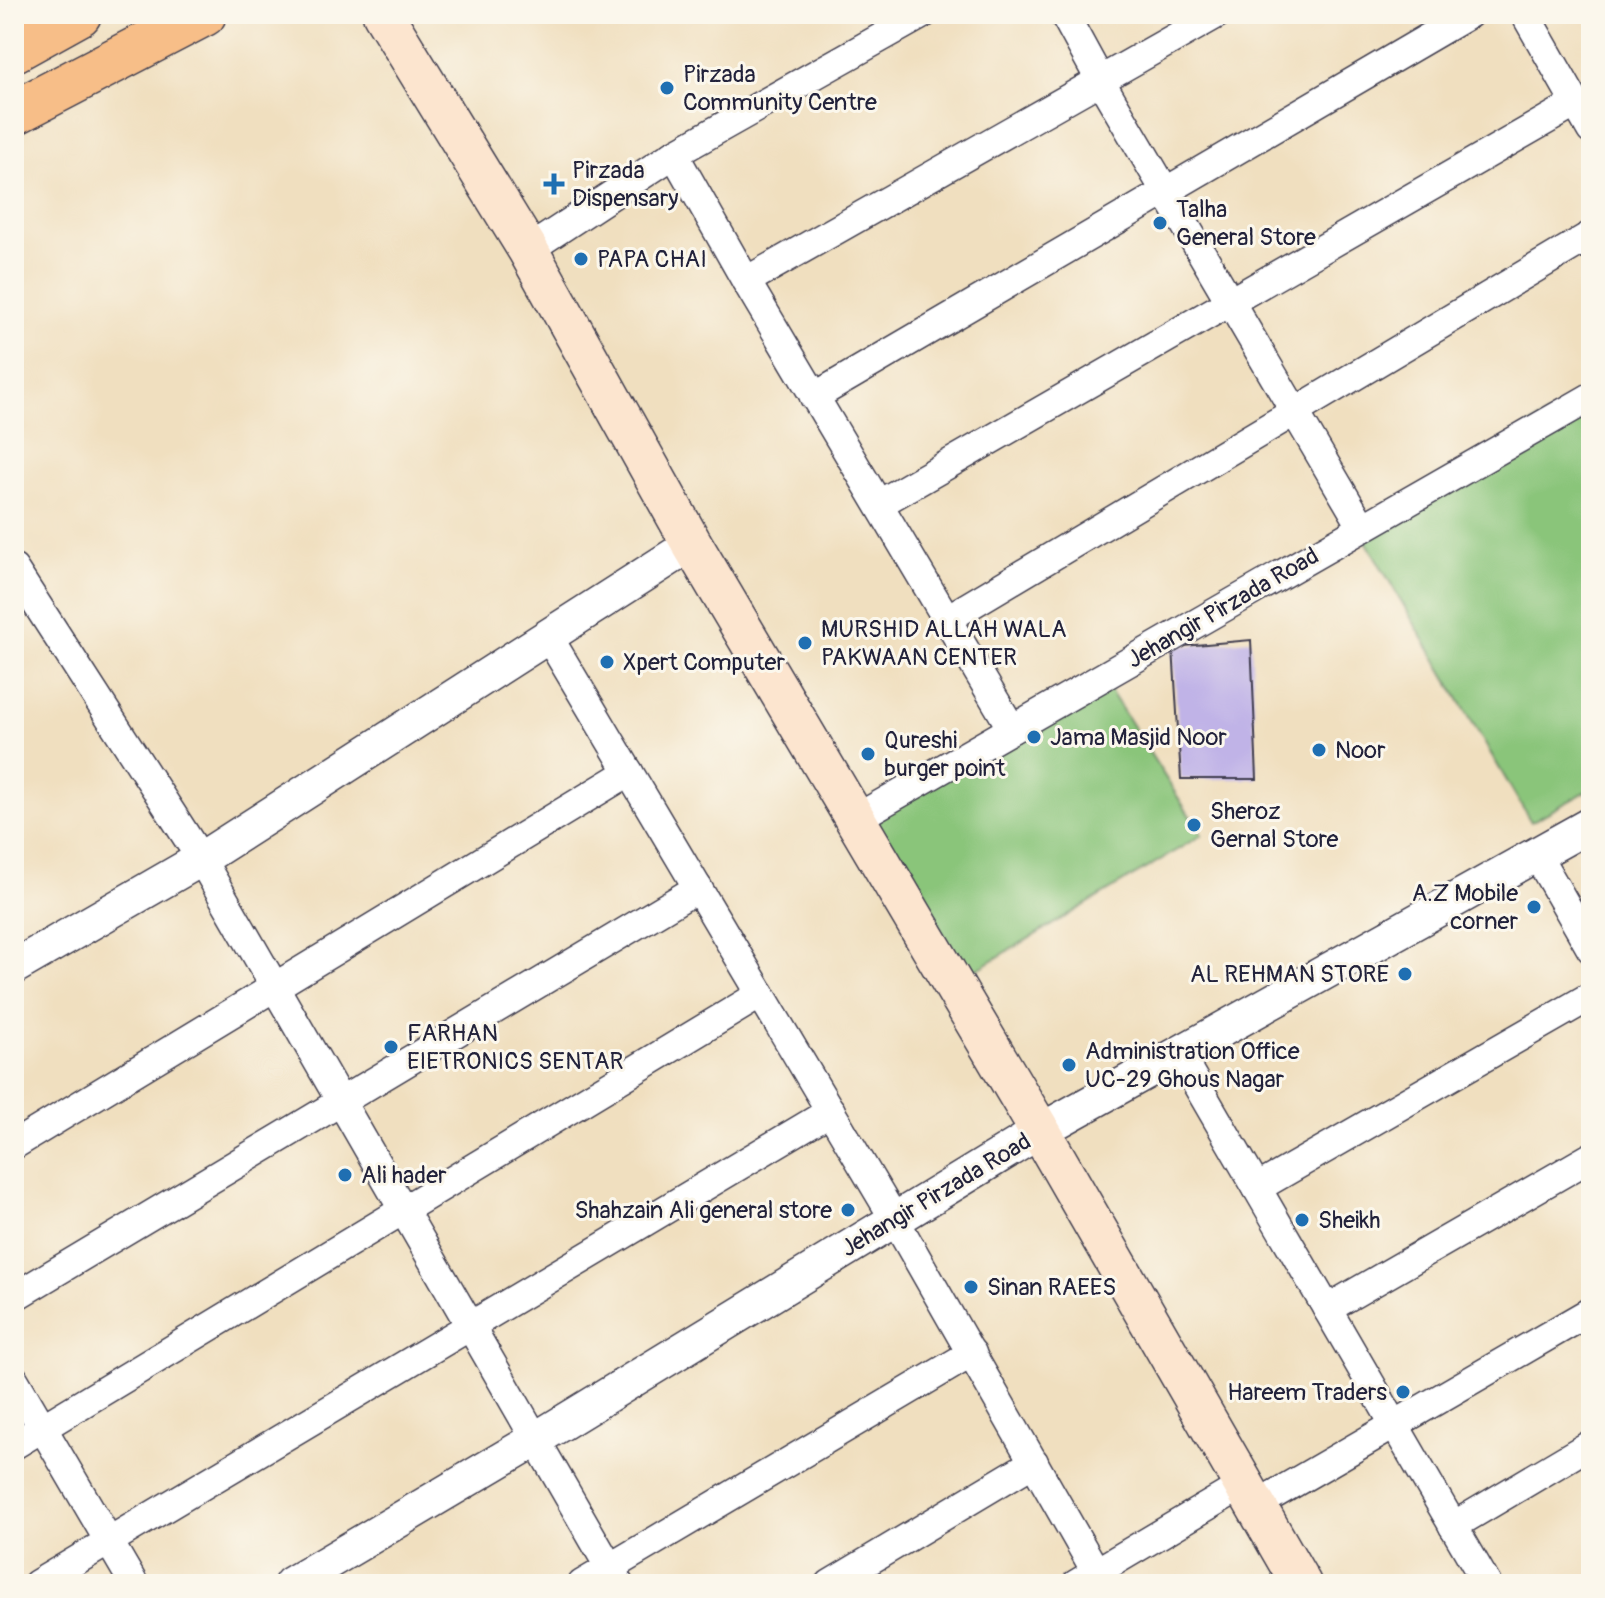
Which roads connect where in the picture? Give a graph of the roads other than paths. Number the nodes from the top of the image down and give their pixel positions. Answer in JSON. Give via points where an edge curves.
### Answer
{"nodes":[{"id":1,"x":79,"y":14,"type":"edge"},
{"id":2,"x":204,"y":14,"type":"edge"},
{"id":3,"x":383,"y":14,"type":"edge"},
{"id":4,"x":923,"y":14,"type":"edge"},
{"id":5,"x":1064,"y":14,"type":"edge"},
{"id":6,"x":1217,"y":14,"type":"edge"},
{"id":7,"x":1469,"y":14,"type":"edge"},
{"id":8,"x":1525,"y":14,"type":"edge"},
{"id":9,"x":14,"y":50,"type":"edge"},
{"id":10,"x":1100,"y":80,"type":"junction"},
{"id":11,"x":1576,"y":103,"type":"junction"},
{"id":12,"x":14,"y":113,"type":"edge"},
{"id":13,"x":1591,"y":130,"type":"edge"},
{"id":14,"x":674,"y":154,"type":"junction"},
{"id":15,"x":1165,"y":191,"type":"junction"},
{"id":16,"x":1591,"y":235,"type":"edge"},
{"id":17,"x":528,"y":250,"type":"junction"},
{"id":18,"x":746,"y":281,"type":"junction"},
{"id":19,"x":1230,"y":302,"type":"junction"},
{"id":20,"x":814,"y":397,"type":"junction"},
{"id":21,"x":1591,"y":397,"type":"edge"},
{"id":22,"x":1295,"y":412,"type":"junction"},
{"id":23,"x":879,"y":504,"type":"junction"},
{"id":24,"x":1363,"y":528,"type":"junction"},
{"id":25,"x":692,"y":544,"type":"junction"},
{"id":26,"x":14,"y":569,"type":"edge"},
{"id":27,"x":947,"y":619,"type":"junction"},
{"id":28,"x":548,"y":636,"type":"junction"},
{"id":29,"x":1012,"y":729,"type":"junction"},
{"id":30,"x":629,"y":772,"type":"junction"},
{"id":31,"x":855,"y":819,"type":"junction"},
{"id":32,"x":1591,"y":824,"type":"edge"},
{"id":33,"x":1537,"y":855,"type":"junction"},
{"id":34,"x":201,"y":859,"type":"junction"},
{"id":35,"x":698,"y":888,"type":"junction"},
{"id":36,"x":1591,"y":949,"type":"edge"},
{"id":37,"x":14,"y":967,"type":"edge"},
{"id":38,"x":275,"y":987,"type":"junction"},
{"id":39,"x":761,"y":994,"type":"junction"},
{"id":40,"x":1591,"y":996,"type":"edge"},
{"id":41,"x":1179,"y":1054,"type":"junction"},
{"id":42,"x":341,"y":1101,"type":"junction"},
{"id":43,"x":831,"y":1111,"type":"junction"},
{"id":44,"x":1040,"y":1131,"type":"junction"},
{"id":45,"x":14,"y":1145,"type":"edge"},
{"id":46,"x":1591,"y":1157,"type":"edge"},
{"id":47,"x":1257,"y":1188,"type":"junction"},
{"id":48,"x":403,"y":1210,"type":"junction"},
{"id":49,"x":895,"y":1220,"type":"junction"},
{"id":50,"x":14,"y":1297,"type":"edge"},
{"id":51,"x":1327,"y":1309,"type":"junction"},
{"id":52,"x":1591,"y":1311,"type":"edge"},
{"id":53,"x":470,"y":1326,"type":"junction"},
{"id":54,"x":972,"y":1353,"type":"junction"},
{"id":55,"x":14,"y":1379,"type":"edge"},
{"id":56,"x":1395,"y":1425,"type":"junction"},
{"id":57,"x":42,"y":1428,"type":"junction"},
{"id":58,"x":536,"y":1439,"type":"junction"},
{"id":59,"x":1591,"y":1444,"type":"edge"},
{"id":60,"x":14,"y":1445,"type":"edge"},
{"id":61,"x":1034,"y":1462,"type":"junction"},
{"id":62,"x":1249,"y":1495,"type":"junction"},
{"id":63,"x":1453,"y":1526,"type":"junction"},
{"id":64,"x":109,"y":1541,"type":"junction"},
{"id":65,"x":615,"y":1576,"type":"edge"},
{"id":66,"x":1092,"y":1580,"type":"edge"},
{"id":67,"x":37,"y":1584,"type":"edge"},
{"id":68,"x":134,"y":1584,"type":"edge"},
{"id":69,"x":291,"y":1584,"type":"edge"},
{"id":70,"x":582,"y":1584,"type":"edge"},
{"id":71,"x":830,"y":1584,"type":"edge"},
{"id":72,"x":1301,"y":1584,"type":"edge"},
{"id":73,"x":1487,"y":1584,"type":"edge"}],
"edges":[{"from":1,"to":9,"type":"main road"},
{"from":2,"to":12,"type":"main road"},
{"from":3,"to":17,"type":"main road"},
{"from":4,"to":14,"type":"street"},
{"from":5,"to":10,"type":"street"},
{"from":6,"to":10,"type":"street"},
{"from":7,"to":15,"type":"street"},
{"from":8,"to":11,"type":"street"},
{"from":10,"to":15,"type":"street"},
{"from":10,"to":18,"type":"street"},
{"from":11,"to":13,"type":"street"},
{"from":11,"to":19,"type":"street"},
{"from":14,"to":17,"type":"street"},
{"from":14,"to":18,"type":"street"},
{"from":15,"to":19,"type":"street"},
{"from":15,"to":20,"type":"street"},
{"from":16,"to":22,"type":"street"},
{"from":17,"to":25,"type":"main road"},
{"from":18,"to":20,"type":"street"},
{"from":19,"to":22,"type":"street"},
{"from":19,"to":23,"type":"street"},
{"from":20,"to":23,"type":"street"},
{"from":21,"to":24,"type":"street","name":"Jehangir Pirzada Road"},
{"from":22,"to":24,"type":"street"},
{"from":22,"to":27,"type":"street"},
{"from":23,"to":27,"type":"street"},
{"from":24,"to":29,"type":"street","name":"Jehangir Pirzada Road"},
{"from":25,"to":28,"type":"street"},
{"from":25,"to":31,"type":"main road"},
{"from":26,"to":34,"type":"street"},
{"from":27,"to":29,"type":"street"},
{"from":28,"to":30,"type":"street"},
{"from":28,"to":34,"type":"street"},
{"from":29,"to":31,"type":"street","name":"Jehangir Pirzada Road"},
{"from":30,"to":35,"type":"street"},
{"from":30,"to":38,"type":"street"},
{"from":31,"to":44,"type":"main road"},
{"from":32,"to":33,"type":"street","name":"Jehangir Pirzada Road"},
{"from":33,"to":36,"type":"street"},
{"from":33,"to":41,"type":"street","name":"Jehangir Pirzada Road"},
{"from":34,"to":37,"type":"street"},
{"from":34,"to":38,"type":"street"},
{"from":35,"to":39,"type":"street"},
{"from":35,"to":42,"type":"street"},
{"from":38,"to":42,"type":"street"},
{"from":38,"to":45,"type":"street"},
{"from":39,"to":43,"type":"street"},
{"from":39,"to":48,"type":"street"},
{"from":40,"to":47,"type":"street"},
{"from":41,"to":44,"type":"street","name":"Jehangir Pirzada Road"},
{"from":41,"to":47,"type":"street"},
{"from":42,"to":48,"type":"street"},
{"from":42,"to":50,"type":"street"},
{"from":43,"to":49,"type":"street"},
{"from":43,"to":53,"type":"street"},
{"from":44,"to":49,"type":"street","name":"Jehangir Pirzada Road"},
{"from":44,"to":62,"type":"main road"},
{"from":46,"to":51,"type":"street"},
{"from":47,"to":51,"type":"street"},
{"from":48,"to":53,"type":"street"},
{"from":48,"to":57,"type":"street"},
{"from":49,"to":54,"type":"street"},
{"from":49,"to":58,"type":"street","name":"Jehangir Pirzada Road"},
{"from":51,"to":56,"type":"street"},
{"from":52,"to":56,"type":"street"},
{"from":53,"to":58,"type":"street"},
{"from":53,"to":64,"type":"street"},
{"from":54,"to":61,"type":"street"},
{"from":54,"to":65,"type":"street"},
{"from":55,"to":57,"type":"street"},
{"from":56,"to":62,"type":"street"},
{"from":56,"to":63,"type":"street"},
{"from":57,"to":60,"type":"street"},
{"from":57,"to":64,"type":"street"},
{"from":58,"to":65,"type":"street"},
{"from":58,"to":69,"type":"street","name":"Jehangir Pirzada Road"},
{"from":59,"to":63,"type":"street"},
{"from":61,"to":66,"type":"street"},
{"from":61,"to":71,"type":"street"},
{"from":62,"to":66,"type":"street"},
{"from":62,"to":72,"type":"main road"},
{"from":63,"to":73,"type":"street"},
{"from":64,"to":67,"type":"street"},
{"from":64,"to":68,"type":"street"},
{"from":65,"to":70,"type":"street"}]}
